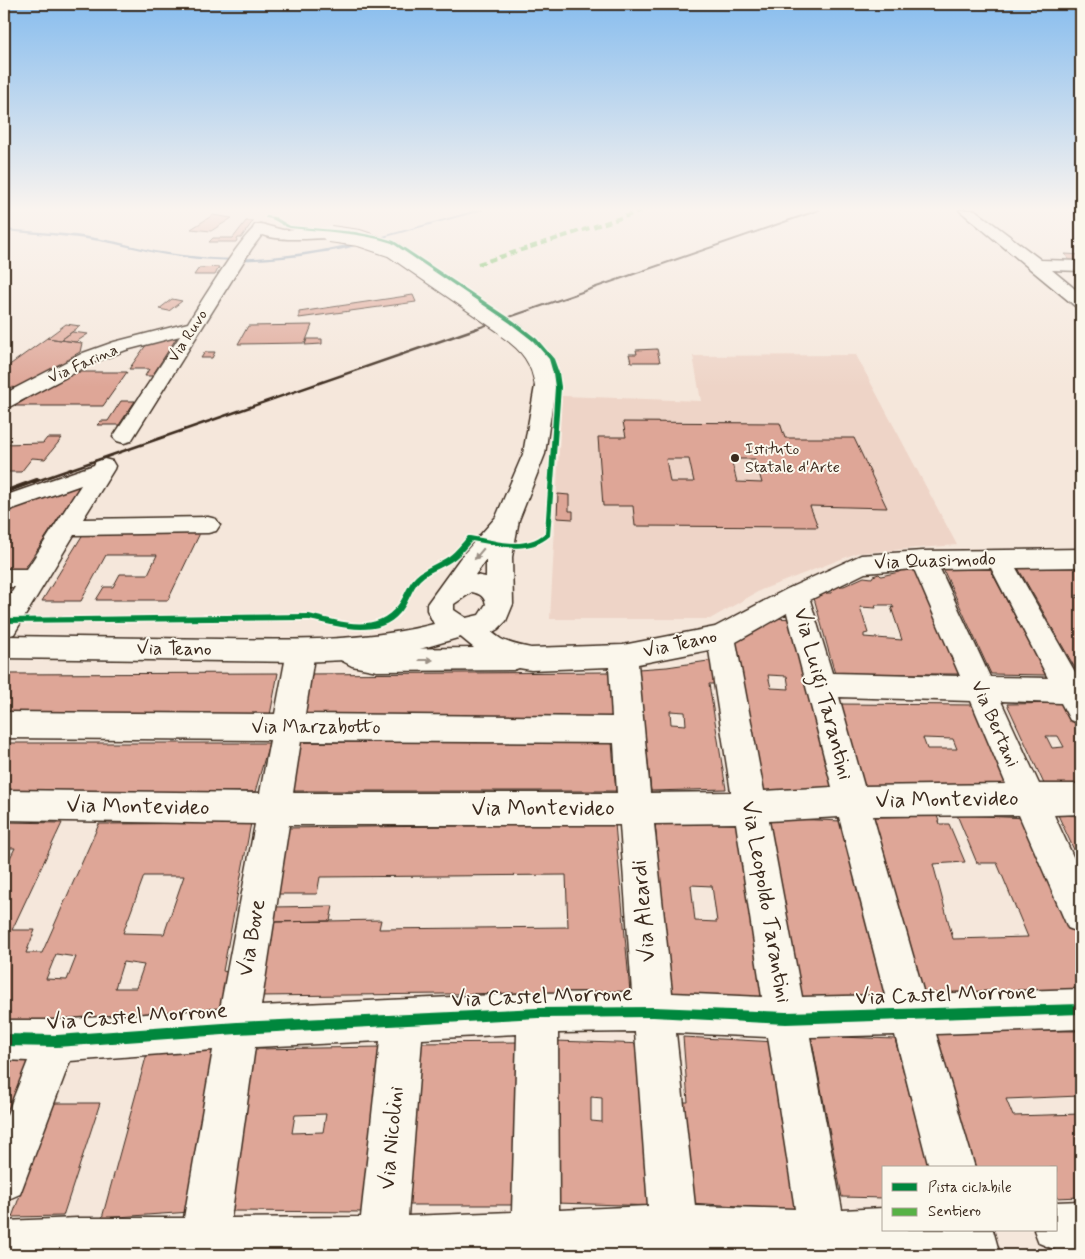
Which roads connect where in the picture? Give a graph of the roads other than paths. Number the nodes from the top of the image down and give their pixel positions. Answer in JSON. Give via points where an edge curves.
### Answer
{"nodes":[{"id":1,"x":231,"y":269,"type":"edge"},
{"id":2,"x":421,"y":269,"type":"edge"},
{"id":3,"x":1041,"y":269,"type":"edge"},
{"id":4,"x":1081,"y":302,"type":"edge"},
{"id":5,"x":194,"y":327,"type":"junction"},
{"id":6,"x":7,"y":398,"type":"edge"},
{"id":7,"x":124,"y":436,"type":"dead end"},
{"id":8,"x":4,"y":504,"type":"edge"},
{"id":9,"x":507,"y":520,"type":"junction"},
{"id":10,"x":208,"y":525,"type":"dead end"},
{"id":11,"x":66,"y":527,"type":"junction"},
{"id":12,"x":1081,"y":558,"type":"edge"},
{"id":13,"x":999,"y":559,"type":"junction"},
{"id":14,"x":923,"y":560,"type":"junction"},
{"id":15,"x":4,"y":578,"type":"edge"},
{"id":16,"x":34,"y":578,"type":"junction"},
{"id":17,"x":448,"y":594,"type":"junction"},
{"id":18,"x":796,"y":596,"type":"junction"},
{"id":19,"x":498,"y":605,"type":"junction"},
{"id":20,"x":4,"y":627,"type":"edge"},
{"id":21,"x":464,"y":627,"type":"junction"},
{"id":22,"x":721,"y":638,"type":"junction"},
{"id":23,"x":4,"y":647,"type":"edge"},
{"id":24,"x":356,"y":648,"type":"junction"},
{"id":25,"x":301,"y":650,"type":"junction"},
{"id":26,"x":623,"y":656,"type":"junction"},
{"id":27,"x":542,"y":658,"type":"junction"},
{"id":28,"x":820,"y":684,"type":"junction"},
{"id":29,"x":979,"y":689,"type":"junction"},
{"id":30,"x":1078,"y":697,"type":"edge"},
{"id":31,"x":4,"y":725,"type":"edge"},
{"id":32,"x":287,"y":727,"type":"junction"},
{"id":33,"x":628,"y":730,"type":"junction"},
{"id":34,"x":1029,"y":799,"type":"junction"},
{"id":35,"x":1081,"y":799,"type":"edge"},
{"id":36,"x":852,"y":801,"type":"junction"},
{"id":37,"x":4,"y":806,"type":"edge"},
{"id":38,"x":750,"y":807,"type":"junction"},
{"id":39,"x":274,"y":809,"type":"junction"},
{"id":40,"x":635,"y":809,"type":"junction"},
{"id":41,"x":1081,"y":915,"type":"edge"},
{"id":42,"x":1081,"y":1009,"type":"edge"},
{"id":43,"x":652,"y":1012,"type":"junction"},
{"id":44,"x":538,"y":1013,"type":"junction"},
{"id":45,"x":910,"y":1013,"type":"junction"},
{"id":46,"x":786,"y":1018,"type":"junction"},
{"id":47,"x":403,"y":1020,"type":"junction"},
{"id":48,"x":237,"y":1028,"type":"junction"},
{"id":49,"x":4,"y":1040,"type":"edge"},
{"id":50,"x":57,"y":1041,"type":"junction"},
{"id":51,"x":951,"y":1166,"type":"edge"},
{"id":52,"x":4,"y":1178,"type":"edge"},
{"id":53,"x":1081,"y":1225,"type":"edge"},
{"id":54,"x":1058,"y":1226,"type":"edge"},
{"id":55,"x":928,"y":1232,"type":"edge"},
{"id":56,"x":970,"y":1232,"type":"edge"},
{"id":57,"x":675,"y":1242,"type":"edge"},
{"id":58,"x":4,"y":1245,"type":"edge"},
{"id":59,"x":535,"y":1245,"type":"edge"},
{"id":60,"x":825,"y":1245,"type":"edge"},
{"id":61,"x":382,"y":1248,"type":"edge"},
{"id":62,"x":76,"y":1249,"type":"edge"},
{"id":63,"x":203,"y":1249,"type":"edge"},
{"id":64,"x":976,"y":1255,"type":"edge"}],
"edges":[{"from":1,"to":5,"type":"street","name":"Via Ruvo"},
{"from":2,"to":9,"type":"street","bridge":true,"via":[[514,333],[534,352],[543,370],[545,386],[534,454]]},
{"from":3,"to":4,"type":"street"},
{"from":5,"to":6,"type":"street","name":"Via Farina","via":[[90,357]]},
{"from":5,"to":7,"type":"street","name":"Via Ruvo"},
{"from":8,"to":11,"type":"street","via":[[103,468]]},
{"from":9,"to":17,"type":"street","one_way":true},
{"from":9,"to":19,"type":"street","via":[[499,557]]},
{"from":10,"to":11,"type":"street"},
{"from":11,"to":16,"type":"street"},
{"from":12,"to":13,"type":"street","name":"Via Quasimodo"},
{"from":13,"to":14,"type":"street","name":"Via Quasimodo"},
{"from":13,"to":30,"type":"street"},
{"from":14,"to":18,"type":"street","name":"Via Quasimodo","via":[[861,564]]},
{"from":14,"to":29,"type":"street","name":"Via Bertani"},
{"from":15,"to":16,"type":"street"},
{"from":16,"to":20,"type":"street"},
{"from":17,"to":19,"type":"street","via":[[462,585],[482,584],[491,588]]},
{"from":17,"to":21,"type":"street","via":[[441,610],[443,616]]},
{"from":17,"to":24,"type":"street","name":"Via Teano","via":[[406,627]]},
{"from":18,"to":22,"type":"street","name":"Via Teano"},
{"from":18,"to":28,"type":"street","name":"Via Luigi Tarantini"},
{"from":19,"to":21,"type":"street","via":[[494,618],[486,624]]},
{"from":19,"to":27,"type":"street","name":"Via Teano","via":[[502,630],[524,649]]},
{"from":21,"to":24,"type":"street","name":"Via Teano","via":[[413,640]]},
{"from":21,"to":27,"type":"street","name":"Via Teano","via":[[492,647],[518,657]]},
{"from":22,"to":26,"type":"street","name":"Via Teano"},
{"from":22,"to":38,"type":"street","name":"Via Leopoldo Tarantini"},
{"from":23,"to":25,"type":"street","name":"Via Teano"},
{"from":24,"to":25,"type":"street","name":"Via Teano"},
{"from":24,"to":27,"type":"street","name":"Via Teano","one_way":true,"via":[[362,658],[377,660]]},
{"from":25,"to":32,"type":"street","name":"Via Bove"},
{"from":26,"to":27,"type":"street","name":"Via Teano"},
{"from":26,"to":33,"type":"street","name":"Via Aleardi"},
{"from":28,"to":29,"type":"street"},
{"from":28,"to":36,"type":"street","name":"Via Luigi Tarantini"},
{"from":29,"to":30,"type":"street"},
{"from":29,"to":34,"type":"street","name":"Via Bertani"},
{"from":31,"to":32,"type":"street","name":"Via Marzabotto"},
{"from":32,"to":33,"type":"street","name":"Via Marzabotto"},
{"from":32,"to":39,"type":"street","name":"Via Bove"},
{"from":33,"to":40,"type":"street","name":"Via Aleardi"},
{"from":34,"to":35,"type":"street","name":"Via Montevideo"},
{"from":34,"to":36,"type":"street","name":"Via Montevideo"},
{"from":34,"to":41,"type":"street","name":"Via Bertani"},
{"from":36,"to":38,"type":"street","name":"Via Montevideo"},
{"from":36,"to":45,"type":"street","name":"Via Luigi Tarantini"},
{"from":37,"to":39,"type":"street","name":"Via Montevideo"},
{"from":38,"to":40,"type":"street","name":"Via Montevideo"},
{"from":38,"to":46,"type":"street","name":"Via Leopoldo Tarantini"},
{"from":39,"to":40,"type":"street","name":"Via Montevideo"},
{"from":39,"to":48,"type":"street","name":"Via Bove"},
{"from":40,"to":43,"type":"street","name":"Via Aleardi"},
{"from":42,"to":45,"type":"street","name":"Via Castel Morrone"},
{"from":43,"to":44,"type":"street","name":"Via Castel Morrone"},
{"from":43,"to":46,"type":"street","name":"Via Castel Morrone"},
{"from":43,"to":57,"type":"street","name":"Via Aleardi"},
{"from":44,"to":47,"type":"street","name":"Via Castel Morrone"},
{"from":44,"to":59,"type":"street"},
{"from":45,"to":46,"type":"street","name":"Via Castel Morrone"},
{"from":45,"to":51,"type":"street","name":"Via Luigi Tarantini"},
{"from":46,"to":60,"type":"street","name":"Via Leopoldo Tarantini"},
{"from":47,"to":48,"type":"street","name":"Via Castel Morrone"},
{"from":47,"to":61,"type":"street","name":"Via Nicolini"},
{"from":48,"to":50,"type":"street","name":"Via Castel Morrone"},
{"from":48,"to":63,"type":"street","name":"Via Bove"},
{"from":49,"to":50,"type":"street","name":"Via Castel Morrone"},
{"from":50,"to":52,"type":"street"},
{"from":53,"to":54,"type":"street"},
{"from":55,"to":60,"type":"street"},
{"from":56,"to":64,"type":"street"},
{"from":57,"to":59,"type":"street"},
{"from":57,"to":60,"type":"street"},
{"from":58,"to":62,"type":"street"},
{"from":59,"to":61,"type":"street"},
{"from":61,"to":63,"type":"street"},
{"from":62,"to":63,"type":"street"}]}
